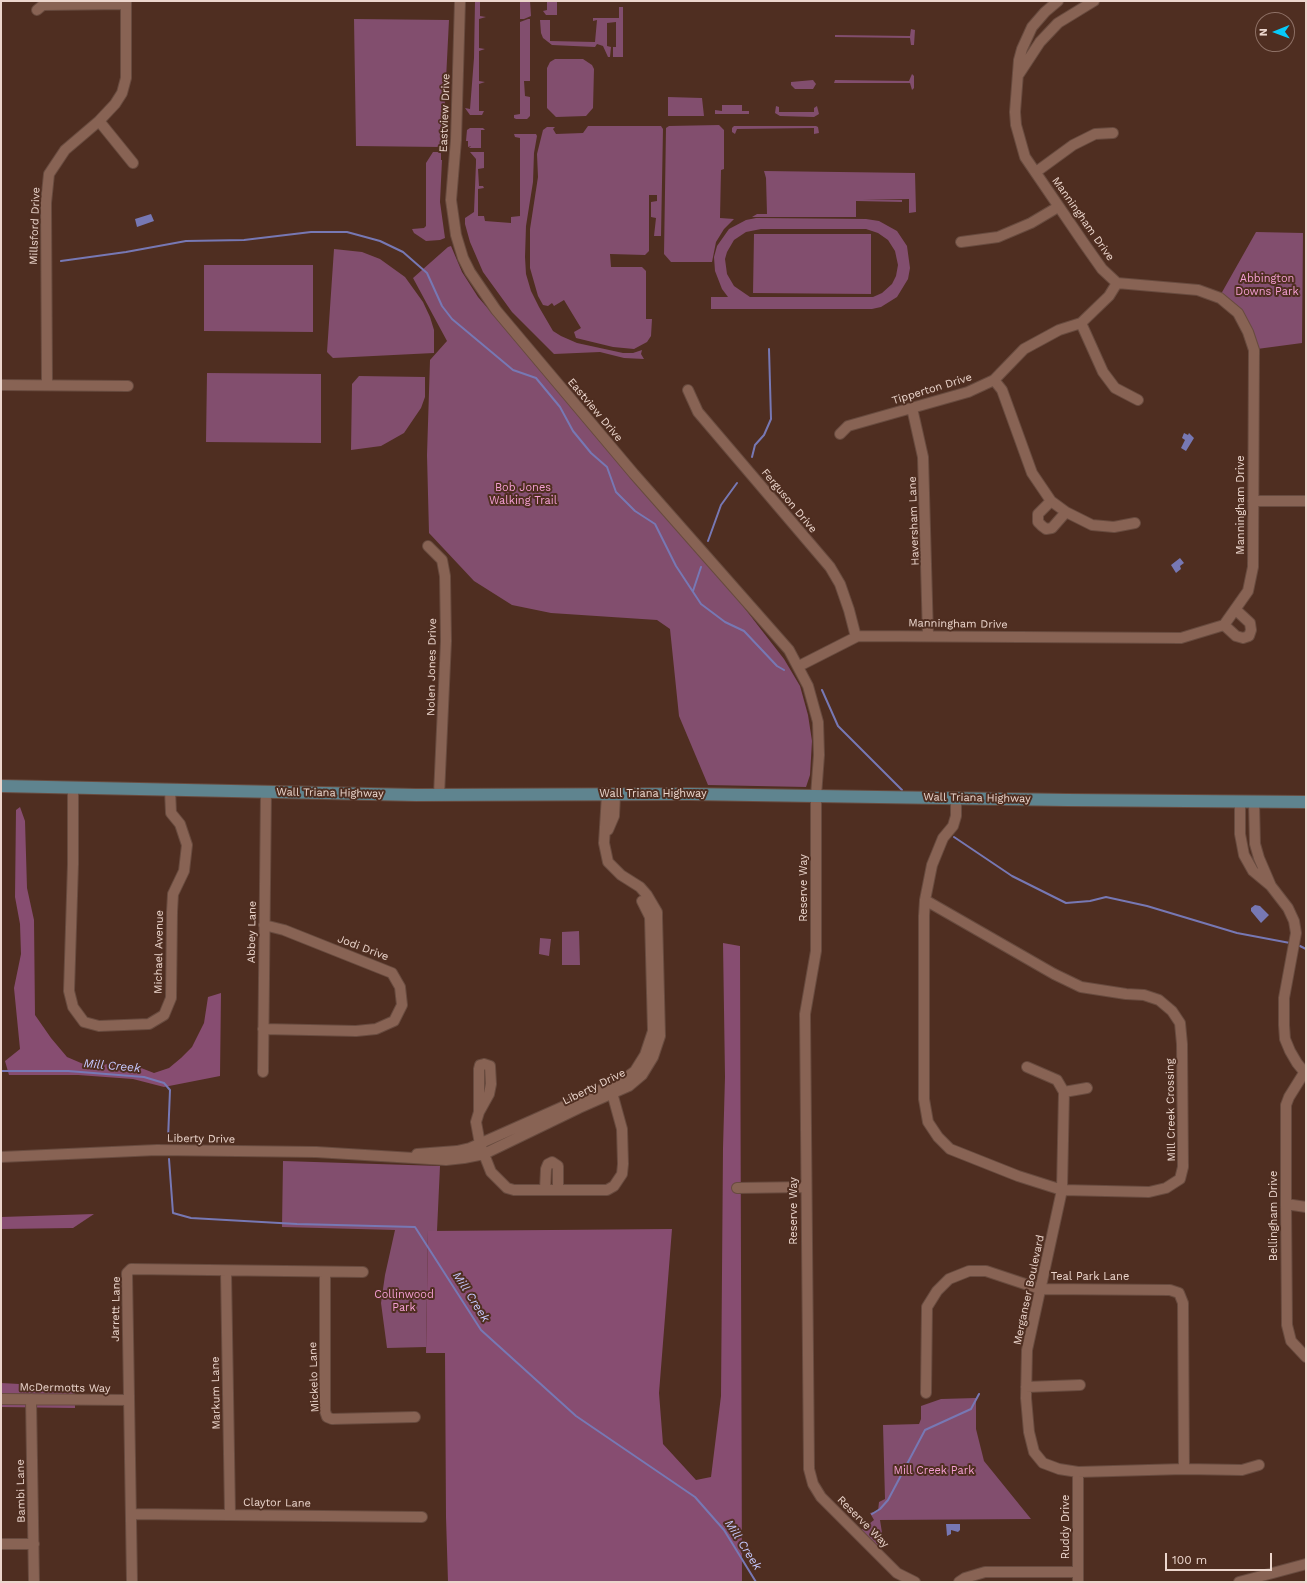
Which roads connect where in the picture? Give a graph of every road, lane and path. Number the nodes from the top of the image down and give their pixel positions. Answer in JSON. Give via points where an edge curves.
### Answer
{"nodes":[{"id":1,"x":460,"y":1,"type":"edge"},
{"id":2,"x":1058,"y":1,"type":"edge"},
{"id":3,"x":1094,"y":1,"type":"edge"},
{"id":4,"x":126,"y":3,"type":"edge"},
{"id":5,"x":37,"y":10,"type":"dead end"},
{"id":6,"x":1018,"y":76,"type":"junction"},
{"id":7,"x":99,"y":121,"type":"junction"},
{"id":8,"x":1113,"y":133,"type":"dead end"},
{"id":9,"x":133,"y":163,"type":"dead end"},
{"id":10,"x":1036,"y":172,"type":"junction"},
{"id":11,"x":1058,"y":207,"type":"junction"},
{"id":12,"x":961,"y":242,"type":"dead end"},
{"id":13,"x":1116,"y":283,"type":"junction"},
{"id":14,"x":1081,"y":323,"type":"junction"},
{"id":15,"x":994,"y":380,"type":"junction"},
{"id":16,"x":47,"y":384,"type":"junction"},
{"id":17,"x":1,"y":385,"type":"edge"},
{"id":18,"x":128,"y":386,"type":"dead end"},
{"id":19,"x":688,"y":390,"type":"dead end"},
{"id":20,"x":1138,"y":400,"type":"dead end"},
{"id":21,"x":912,"y":408,"type":"junction"},
{"id":22,"x":840,"y":434,"type":"dead end"},
{"id":23,"x":1306,"y":500,"type":"edge"},
{"id":24,"x":1051,"y":501,"type":"junction"},
{"id":25,"x":1253,"y":501,"type":"junction"},
{"id":26,"x":1066,"y":512,"type":"junction"},
{"id":27,"x":1135,"y":523,"type":"dead end"},
{"id":28,"x":428,"y":546,"type":"dead end"},
{"id":29,"x":1236,"y":610,"type":"junction"},
{"id":30,"x":1224,"y":625,"type":"junction"},
{"id":31,"x":928,"y":636,"type":"junction"},
{"id":32,"x":856,"y":637,"type":"junction"},
{"id":33,"x":799,"y":666,"type":"junction"},
{"id":34,"x":1,"y":786,"type":"edge"},
{"id":35,"x":73,"y":788,"type":"junction"},
{"id":36,"x":170,"y":790,"type":"junction"},
{"id":37,"x":266,"y":792,"type":"junction"},
{"id":38,"x":439,"y":794,"type":"junction"},
{"id":39,"x":611,"y":795,"type":"junction"},
{"id":40,"x":816,"y":796,"type":"junction"},
{"id":41,"x":956,"y":797,"type":"junction"},
{"id":42,"x":1240,"y":801,"type":"junction"},
{"id":43,"x":1254,"y":802,"type":"junction"},
{"id":44,"x":1306,"y":802,"type":"edge"},
{"id":45,"x":1271,"y":886,"type":"junction"},
{"id":46,"x":926,"y":900,"type":"junction"},
{"id":47,"x":264,"y":925,"type":"junction"},
{"id":48,"x":263,"y":1029,"type":"junction"},
{"id":49,"x":1027,"y":1067,"type":"dead end"},
{"id":50,"x":263,"y":1072,"type":"dead end"},
{"id":51,"x":1305,"y":1074,"type":"edge"},
{"id":52,"x":1087,"y":1088,"type":"dead end"},
{"id":53,"x":611,"y":1090,"type":"junction"},
{"id":54,"x":1064,"y":1092,"type":"junction"},
{"id":55,"x":479,"y":1112,"type":"dead end"},
{"id":56,"x":480,"y":1144,"type":"junction"},
{"id":57,"x":484,"y":1154,"type":"junction"},
{"id":58,"x":402,"y":1156,"type":"junction"},
{"id":59,"x":1,"y":1157,"type":"edge"},
{"id":60,"x":806,"y":1187,"type":"junction"},
{"id":61,"x":737,"y":1188,"type":"dead end"},
{"id":62,"x":545,"y":1190,"type":"junction"},
{"id":63,"x":558,"y":1190,"type":"junction"},
{"id":64,"x":1062,"y":1190,"type":"junction"},
{"id":65,"x":1286,"y":1204,"type":"junction"},
{"id":66,"x":1306,"y":1208,"type":"edge"},
{"id":67,"x":226,"y":1272,"type":"junction"},
{"id":68,"x":325,"y":1272,"type":"junction"},
{"id":69,"x":363,"y":1272,"type":"dead end"},
{"id":70,"x":1040,"y":1288,"type":"junction"},
{"id":71,"x":1306,"y":1358,"type":"edge"},
{"id":72,"x":1080,"y":1385,"type":"dead end"},
{"id":73,"x":1026,"y":1387,"type":"junction"},
{"id":74,"x":926,"y":1393,"type":"dead end"},
{"id":75,"x":1,"y":1399,"type":"edge"},
{"id":76,"x":31,"y":1399,"type":"junction"},
{"id":77,"x":129,"y":1400,"type":"junction"},
{"id":78,"x":414,"y":1418,"type":"dead end"},
{"id":79,"x":1259,"y":1465,"type":"dead end"},
{"id":80,"x":1184,"y":1469,"type":"junction"},
{"id":81,"x":1078,"y":1472,"type":"junction"},
{"id":82,"x":131,"y":1514,"type":"junction"},
{"id":83,"x":230,"y":1514,"type":"junction"},
{"id":84,"x":422,"y":1517,"type":"dead end"},
{"id":85,"x":1,"y":1544,"type":"edge"},
{"id":86,"x":34,"y":1544,"type":"junction"},
{"id":87,"x":1306,"y":1564,"type":"edge"},
{"id":88,"x":1078,"y":1577,"type":"edge"},
{"id":89,"x":34,"y":1582,"type":"edge"},
{"id":90,"x":132,"y":1582,"type":"edge"},
{"id":91,"x":915,"y":1582,"type":"edge"},
{"id":92,"x":959,"y":1582,"type":"edge"},
{"id":93,"x":1238,"y":1582,"type":"edge"}],
"edges":[{"from":1,"to":33,"type":"street","name":"Eastview Drive","via":[[456,140],[451,200],[452,218],[461,252],[470,272],[496,310],[634,474],[789,650]]},
{"from":2,"to":6,"type":"street","name":"Manningham Drive","via":[[1032,27],[1022,49]]},
{"from":3,"to":6,"type":"street","name":"Manningham Drive","via":[[1058,23],[1040,42]]},
{"from":4,"to":5,"type":"street","via":[[43,5]]},
{"from":4,"to":7,"type":"street","name":"Millsford Drive","via":[[126,78],[122,92]]},
{"from":6,"to":10,"type":"street","name":"Manningham Drive","via":[[1015,98],[1016,125],[1025,157]]},
{"from":7,"to":9,"type":"street"},
{"from":7,"to":16,"type":"street","name":"Millsford Drive","via":[[65,150],[49,174],[46,217]]},
{"from":8,"to":10,"type":"street","via":[[1095,134],[1073,145]]},
{"from":10,"to":11,"type":"street","name":"Manningham Drive"},
{"from":11,"to":12,"type":"street","via":[[1032,223],[1005,235]]},
{"from":11,"to":13,"type":"street","name":"Manningham Drive","via":[[1102,269]]},
{"from":13,"to":14,"type":"street","name":"Tipperton Drive","via":[[1110,296]]},
{"from":13,"to":25,"type":"street","name":"Manningham Drive","via":[[1198,290],[1220,298],[1238,313],[1254,350]]},
{"from":14,"to":15,"type":"street","name":"Tipperton Drive","via":[[1059,330],[1024,349]]},
{"from":14,"to":20,"type":"street","via":[[1103,372],[1115,388]]},
{"from":15,"to":21,"type":"street","name":"Tipperton Drive","via":[[968,392]]},
{"from":15,"to":24,"type":"street","via":[[1002,390],[1032,473]]},
{"from":16,"to":17,"type":"street"},
{"from":16,"to":18,"type":"street"},
{"from":19,"to":32,"type":"street","name":"Ferguson Drive","via":[[698,412],[830,567],[840,584]]},
{"from":21,"to":22,"type":"street","name":"Tipperton Drive","via":[[848,426]]},
{"from":21,"to":31,"type":"street","name":"Haversham Lane","via":[[924,457]]},
{"from":23,"to":25,"type":"street"},
{"from":24,"to":26,"type":"street"},
{"from":24,"to":26,"type":"street","via":[[1038,514],[1038,522],[1046,529],[1052,528]]},
{"from":25,"to":29,"type":"street","name":"Manningham Drive","via":[[1253,567],[1248,591]]},
{"from":26,"to":27,"type":"street","via":[[1092,524],[1114,527]]},
{"from":28,"to":38,"type":"street","name":"Nolen Jones Drive","via":[[442,560],[445,576],[446,641]]},
{"from":29,"to":30,"type":"street","name":"Manningham Drive"},
{"from":29,"to":30,"type":"street","via":[[1250,623],[1249,636],[1236,636]]},
{"from":30,"to":31,"type":"street","name":"Manningham Drive","via":[[1181,638]]},
{"from":31,"to":32,"type":"street","name":"Manningham Drive"},
{"from":32,"to":33,"type":"street","name":"Manningham Drive"},
{"from":33,"to":40,"type":"street","name":"Eastview Drive","via":[[808,686],[818,722]]},
{"from":34,"to":35,"type":"main road","name":"Wall Triana Highway"},
{"from":35,"to":36,"type":"main road","name":"Wall Triana Highway"},
{"from":35,"to":36,"type":"street","name":"Michael Avenue","via":[[69,991],[73,1007],[84,1022],[99,1026],[149,1024],[164,1015],[171,998],[172,912],[174,894],[184,871],[187,846],[180,824],[171,813]]},
{"from":36,"to":37,"type":"main road","name":"Wall Triana Highway"},
{"from":37,"to":38,"type":"main road","name":"Wall Triana Highway"},
{"from":37,"to":47,"type":"street","name":"Abbey Lane"},
{"from":38,"to":39,"type":"main road","name":"Wall Triana Highway"},
{"from":39,"to":40,"type":"main road","name":"Wall Triana Highway"},
{"from":39,"to":53,"type":"street","name":"Liberty Drive","via":[[614,816],[605,833],[608,862],[643,891],[657,912],[660,1036],[653,1057],[642,1075],[629,1086]]},
{"from":40,"to":41,"type":"main road","name":"Wall Triana Highway"},
{"from":40,"to":60,"type":"street","name":"Reserve Way","via":[[816,951],[805,1014]]},
{"from":41,"to":42,"type":"main road","name":"Wall Triana Highway"},
{"from":41,"to":46,"type":"street","name":"Mill Creek Crossing","via":[[956,816],[932,865]]},
{"from":42,"to":43,"type":"main road","name":"Wall Triana Highway"},
{"from":42,"to":45,"type":"street","via":[[1240,834],[1244,855],[1253,871]]},
{"from":43,"to":44,"type":"main road","name":"Wall Triana Highway"},
{"from":43,"to":45,"type":"street","via":[[1255,844]]},
{"from":45,"to":51,"type":"street","via":[[1288,908],[1296,932],[1284,998],[1284,1025],[1285,1039],[1290,1051]]},
{"from":46,"to":64,"type":"street","name":"Mill Creek Crossing","via":[[923,1039],[924,1099],[928,1122],[950,1149]]},
{"from":46,"to":64,"type":"street","name":"Mill Creek Crossing","via":[[1081,987],[1144,995],[1159,1000],[1172,1010],[1180,1023],[1183,1167],[1180,1179],[1166,1188],[1150,1192]]},
{"from":47,"to":48,"type":"street","name":"Abbey Lane"},
{"from":47,"to":48,"type":"street","name":"Jodi Drive","via":[[284,930],[392,972],[400,987],[402,1005],[394,1021],[376,1029]]},
{"from":48,"to":50,"type":"street","name":"Abbey Lane"},
{"from":49,"to":54,"type":"street","via":[[1058,1080]]},
{"from":51,"to":65,"type":"street","name":"Bellingham Drive","via":[[1286,1105]]},
{"from":52,"to":54,"type":"street"},
{"from":53,"to":56,"type":"street","name":"Liberty Drive"},
{"from":53,"to":57,"type":"street","name":"Liberty Drive"},
{"from":53,"to":63,"type":"street","via":[[622,1129],[622,1174],[614,1186],[607,1190]]},
{"from":54,"to":64,"type":"street","name":"Merganser Boulevard"},
{"from":55,"to":56,"type":"street","via":[[476,1122]]},
{"from":56,"to":57,"type":"street"},
{"from":56,"to":58,"type":"street","name":"Liberty Drive","via":[[457,1151]]},
{"from":57,"to":58,"type":"street","name":"Liberty Drive","via":[[446,1160]]},
{"from":57,"to":62,"type":"street","via":[[491,1172],[507,1188]]},
{"from":58,"to":59,"type":"street","name":"Liberty Drive","via":[[157,1150]]},
{"from":60,"to":61,"type":"street"},
{"from":60,"to":91,"type":"street","name":"Reserve Way","via":[[810,1477],[816,1491],[897,1573]]},
{"from":62,"to":63,"type":"street"},
{"from":62,"to":63,"type":"street","via":[[546,1169],[552,1162],[558,1166]]},
{"from":64,"to":70,"type":"street","name":"Merganser Boulevard"},
{"from":65,"to":66,"type":"street"},
{"from":65,"to":71,"type":"street","name":"Bellingham Drive","via":[[1287,1325],[1291,1341]]},
{"from":67,"to":68,"type":"street","name":"Jarrett Lane"},
{"from":67,"to":77,"type":"street","name":"Jarrett Lane","via":[[131,1269],[127,1273]]},
{"from":67,"to":83,"type":"street","name":"Markum Lane"},
{"from":68,"to":69,"type":"street","name":"Jarrett Lane"},
{"from":68,"to":78,"type":"street","name":"Mickelo Lane","via":[[327,1416],[332,1419]]},
{"from":70,"to":73,"type":"street","name":"Merganser Boulevard","via":[[1027,1350]]},
{"from":70,"to":74,"type":"street","name":"Teal Park Lane","via":[[986,1271],[969,1271],[949,1279],[937,1291],[927,1307]]},
{"from":70,"to":80,"type":"street","name":"Teal Park Lane","via":[[1153,1289],[1170,1290],[1179,1294],[1183,1303]]},
{"from":72,"to":73,"type":"street"},
{"from":73,"to":81,"type":"street","name":"Merganser Boulevard","via":[[1029,1432],[1034,1452],[1043,1463]]},
{"from":75,"to":76,"type":"street","name":"McDermotts Way"},
{"from":76,"to":77,"type":"street","name":"McDermotts Way"},
{"from":76,"to":86,"type":"street","name":"Bambi Lane"},
{"from":77,"to":82,"type":"street","name":"Jarrett Lane"},
{"from":79,"to":80,"type":"street","name":"Merganser Boulevard","via":[[1242,1470]]},
{"from":80,"to":81,"type":"street","name":"Merganser Boulevard"},
{"from":81,"to":88,"type":"street","name":"Ruddy Drive"},
{"from":82,"to":83,"type":"street","name":"Claytor Lane"},
{"from":82,"to":90,"type":"street","name":"Jarrett Lane"},
{"from":83,"to":84,"type":"street","name":"Claytor Lane"},
{"from":85,"to":86,"type":"street"},
{"from":86,"to":89,"type":"street","name":"Bambi Lane"},
{"from":87,"to":93,"type":"street"},
{"from":88,"to":92,"type":"street","via":[[985,1572]]}]}
